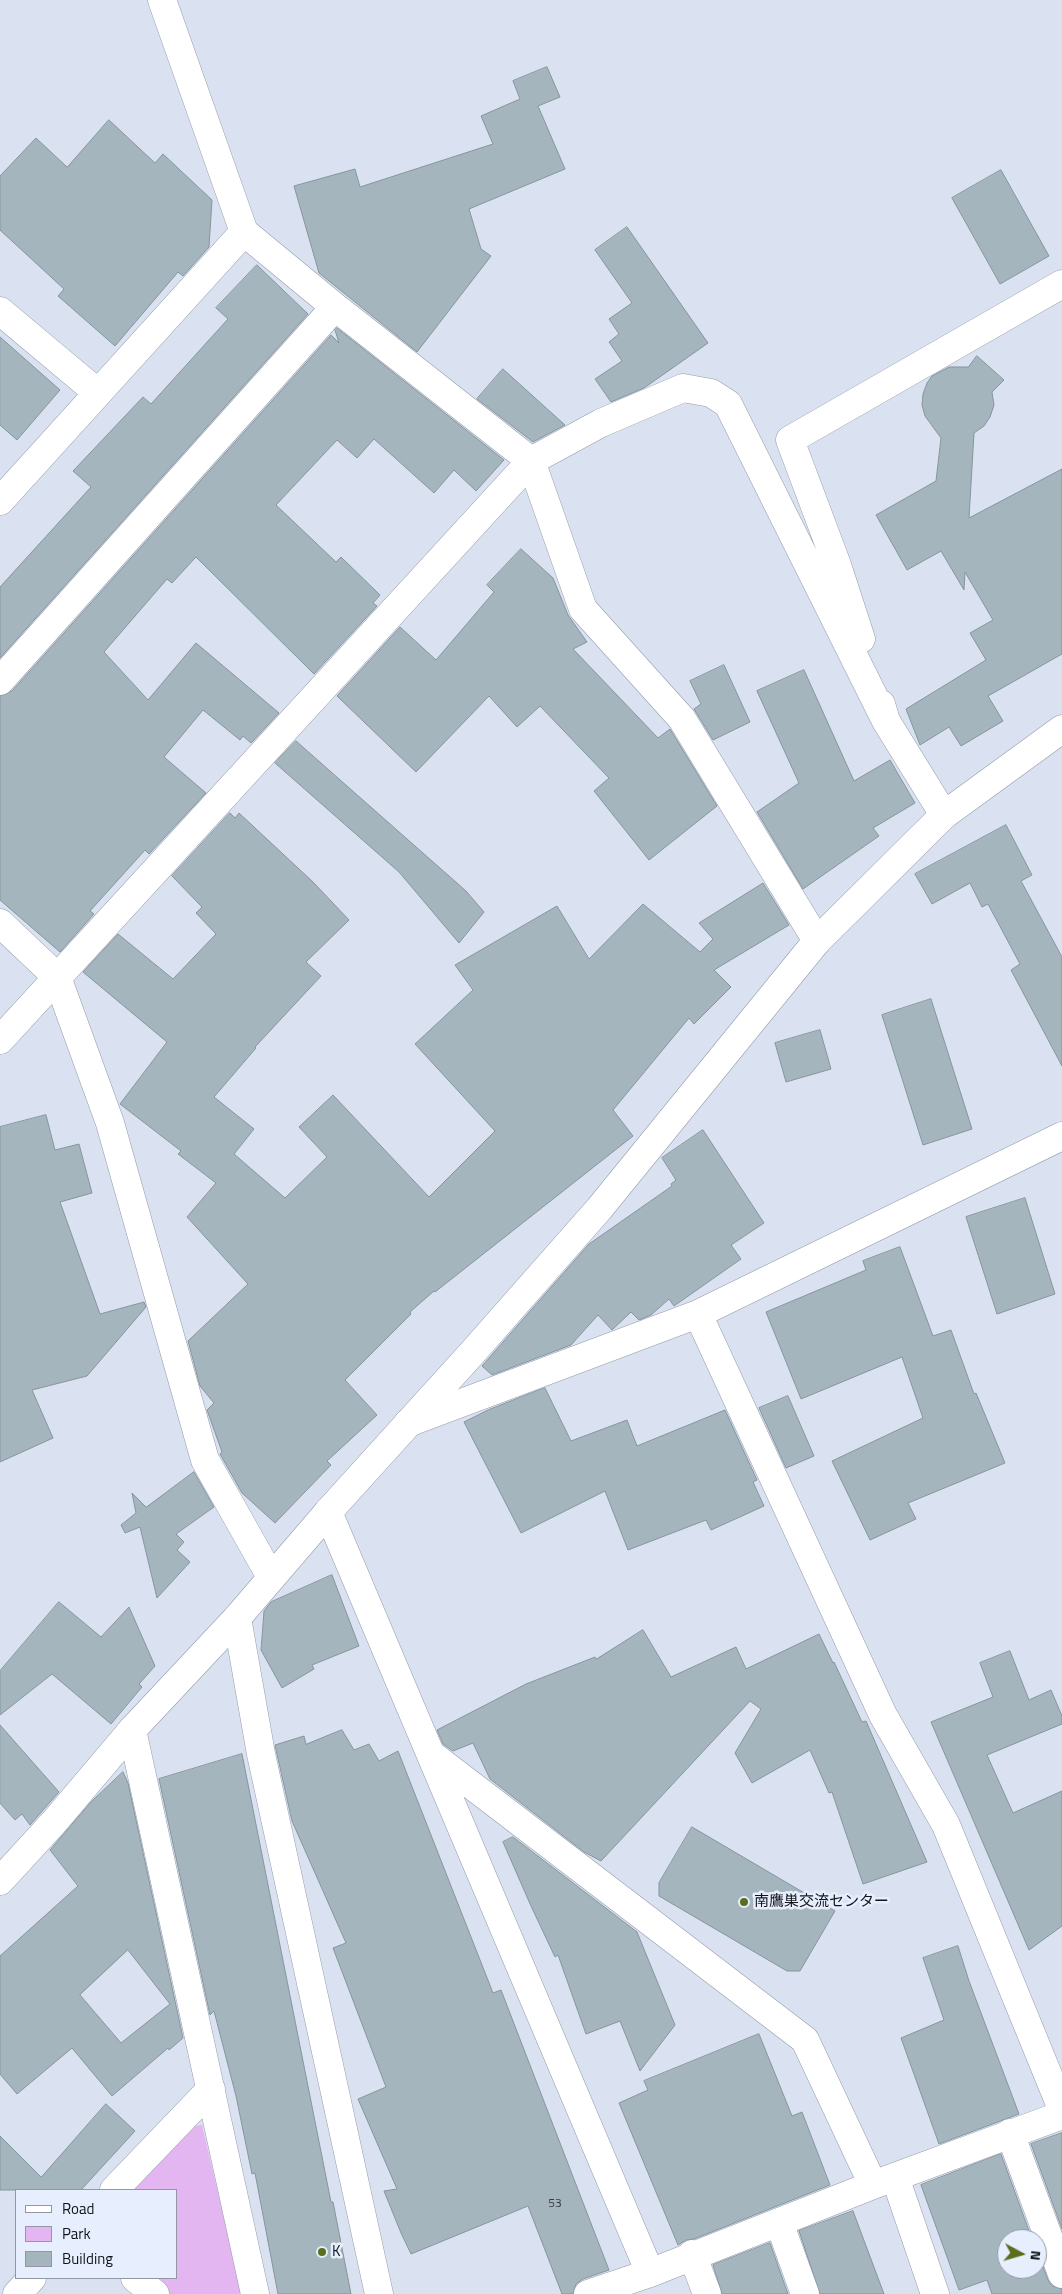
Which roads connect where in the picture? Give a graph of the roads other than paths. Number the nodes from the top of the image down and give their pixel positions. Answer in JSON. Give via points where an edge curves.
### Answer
{"nodes":[{"id":1,"x":162,"y":0,"type":"edge"},
{"id":2,"x":244,"y":232,"type":"junction"},
{"id":3,"x":1062,"y":284,"type":"edge"},
{"id":4,"x":335,"y":307,"type":"junction"},
{"id":5,"x":0,"y":311,"type":"edge"},
{"id":6,"x":98,"y":393,"type":"junction"},
{"id":7,"x":531,"y":462,"type":"junction"},
{"id":8,"x":0,"y":501,"type":"edge"},
{"id":9,"x":0,"y":681,"type":"edge"},
{"id":10,"x":886,"y":721,"type":"junction"},
{"id":11,"x":1062,"y":729,"type":"edge"},
{"id":12,"x":944,"y":815,"type":"junction"},
{"id":13,"x":0,"y":923,"type":"edge"},
{"id":14,"x":817,"y":941,"type":"junction"},
{"id":15,"x":57,"y":977,"type":"junction"},
{"id":16,"x":0,"y":1040,"type":"edge"},
{"id":17,"x":1062,"y":1136,"type":"edge"},
{"id":18,"x":698,"y":1314,"type":"junction"},
{"id":19,"x":408,"y":1423,"type":"junction"},
{"id":20,"x":328,"y":1512,"type":"junction"},
{"id":21,"x":271,"y":1577,"type":"junction"},
{"id":22,"x":237,"y":1618,"type":"junction"},
{"id":23,"x":132,"y":1730,"type":"junction"},
{"id":24,"x":431,"y":1754,"type":"junction"},
{"id":25,"x":0,"y":1881,"type":"edge"},
{"id":26,"x":211,"y":2089,"type":"junction"},
{"id":27,"x":1062,"y":2108,"type":"edge"},
{"id":28,"x":1062,"y":2115,"type":"edge"},
{"id":29,"x":1010,"y":2133,"type":"junction"},
{"id":30,"x":884,"y":2181,"type":"junction"},
{"id":31,"x":115,"y":2189,"type":"edge"},
{"id":32,"x":779,"y":2222,"type":"junction"},
{"id":33,"x":692,"y":2254,"type":"junction"},
{"id":34,"x":650,"y":2273,"type":"junction"},
{"id":35,"x":1062,"y":2274,"type":"edge"},
{"id":36,"x":31,"y":2279,"type":"edge"},
{"id":37,"x":135,"y":2279,"type":"edge"},
{"id":38,"x":617,"y":2289,"type":"edge"},
{"id":39,"x":18,"y":2294,"type":"edge"},
{"id":40,"x":155,"y":2294,"type":"edge"},
{"id":41,"x":255,"y":2294,"type":"edge"},
{"id":42,"x":379,"y":2294,"type":"edge"},
{"id":43,"x":588,"y":2294,"type":"edge"},
{"id":44,"x":707,"y":2294,"type":"edge"},
{"id":45,"x":805,"y":2294,"type":"edge"},
{"id":46,"x":935,"y":2294,"type":"edge"}],
"edges":[{"from":1,"to":2,"type":"street"},
{"from":2,"to":4,"type":"street"},
{"from":2,"to":6,"type":"street"},
{"from":3,"to":10,"type":"street","via":[[790,440],[838,565]]},
{"from":4,"to":7,"type":"street"},
{"from":4,"to":9,"type":"street"},
{"from":5,"to":6,"type":"street"},
{"from":6,"to":8,"type":"street"},
{"from":7,"to":10,"type":"street","via":[[601,423],[683,388],[711,393],[728,404]]},
{"from":7,"to":14,"type":"street","via":[[582,609],[682,719]]},
{"from":7,"to":15,"type":"street"},
{"from":10,"to":12,"type":"street"},
{"from":11,"to":12,"type":"street"},
{"from":12,"to":14,"type":"street"},
{"from":13,"to":15,"type":"street"},
{"from":14,"to":19,"type":"street","via":[[599,1209]]},
{"from":15,"to":16,"type":"street"},
{"from":15,"to":21,"type":"street","via":[[110,1123],[205,1460]]},
{"from":17,"to":18,"type":"street"},
{"from":18,"to":19,"type":"street"},
{"from":18,"to":27,"type":"street","via":[[883,1715],[946,1825]]},
{"from":19,"to":20,"type":"street"},
{"from":20,"to":21,"type":"street"},
{"from":20,"to":24,"type":"street"},
{"from":21,"to":22,"type":"street"},
{"from":22,"to":23,"type":"street"},
{"from":22,"to":42,"type":"street","via":[[261,1754]]},
{"from":23,"to":25,"type":"street"},
{"from":23,"to":26,"type":"street"},
{"from":24,"to":30,"type":"street","via":[[805,2040]]},
{"from":24,"to":34,"type":"street"},
{"from":26,"to":31,"type":"street"},
{"from":26,"to":41,"type":"street"},
{"from":28,"to":29,"type":"street"},
{"from":29,"to":30,"type":"street"},
{"from":29,"to":35,"type":"street"},
{"from":30,"to":32,"type":"street"},
{"from":30,"to":46,"type":"street"},
{"from":32,"to":33,"type":"street"},
{"from":32,"to":45,"type":"street"},
{"from":33,"to":34,"type":"street"},
{"from":33,"to":44,"type":"street"},
{"from":34,"to":38,"type":"street"},
{"from":36,"to":39,"type":"street"},
{"from":37,"to":40,"type":"street"},
{"from":38,"to":43,"type":"street"}]}
